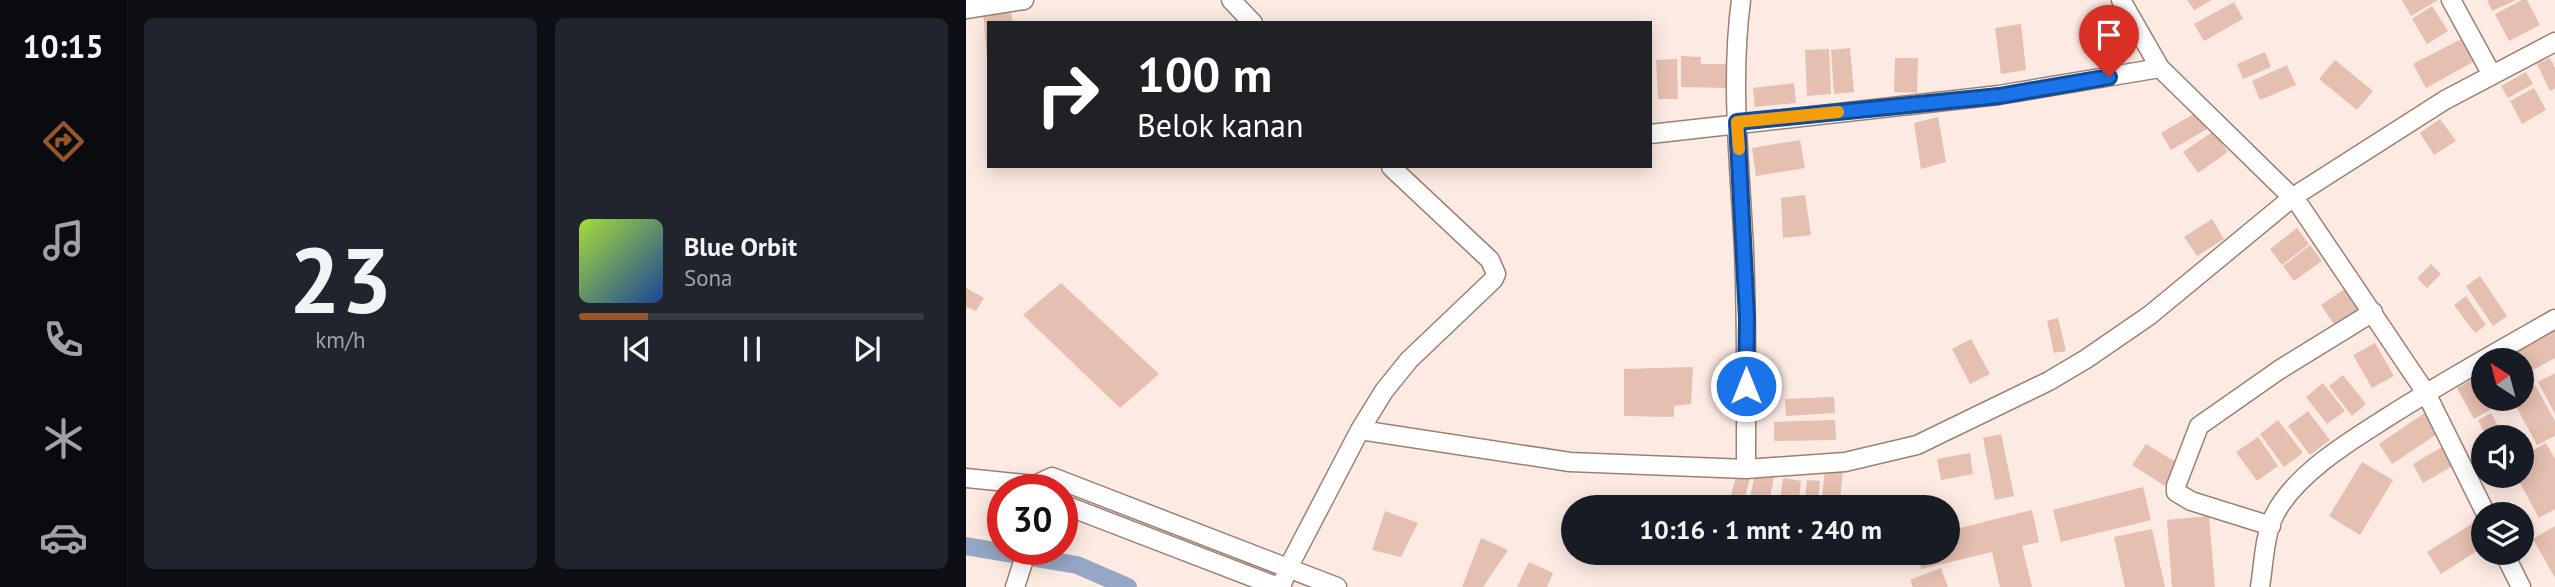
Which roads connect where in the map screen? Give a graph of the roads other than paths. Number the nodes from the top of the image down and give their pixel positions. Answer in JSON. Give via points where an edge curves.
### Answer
{"nodes":[{"id":1,"x":1024,"y":0,"type":"edge"},
{"id":2,"x":1231,"y":0,"type":"edge"},
{"id":3,"x":1741,"y":0,"type":"edge"},
{"id":4,"x":2121,"y":0,"type":"edge"},
{"id":5,"x":2451,"y":0,"type":"edge"},
{"id":6,"x":966,"y":9,"type":"edge"},
{"id":7,"x":1251,"y":21,"type":"edge"},
{"id":8,"x":2555,"y":42,"type":"edge"},
{"id":9,"x":2160,"y":68,"type":"junction"},
{"id":10,"x":2492,"y":75,"type":"junction"},
{"id":11,"x":1737,"y":122,"type":"junction"},
{"id":12,"x":1652,"y":134,"type":"edge"},
{"id":13,"x":1394,"y":168,"type":"edge"},
{"id":14,"x":2293,"y":197,"type":"junction"},
{"id":15,"x":2372,"y":312,"type":"junction"},
{"id":16,"x":2555,"y":319,"type":"edge"},
{"id":17,"x":2426,"y":393,"type":"junction"},
{"id":18,"x":1360,"y":430,"type":"junction"},
{"id":19,"x":1746,"y":469,"type":"junction"},
{"id":20,"x":966,"y":478,"type":"edge"},
{"id":21,"x":987,"y":480,"type":"edge"},
{"id":22,"x":1078,"y":497,"type":"edge"},
{"id":23,"x":2480,"y":502,"type":"edge"},
{"id":24,"x":1078,"y":510,"type":"edge"},
{"id":25,"x":2271,"y":526,"type":"junction"},
{"id":26,"x":1022,"y":565,"type":"edge"},
{"id":27,"x":2510,"y":565,"type":"edge"},
{"id":28,"x":1288,"y":568,"type":"junction"},
{"id":29,"x":1015,"y":587,"type":"edge"},
{"id":30,"x":1279,"y":587,"type":"edge"},
{"id":31,"x":1337,"y":587,"type":"edge"},
{"id":32,"x":2260,"y":587,"type":"edge"},
{"id":33,"x":2521,"y":587,"type":"edge"}],
"edges":[{"from":1,"to":6,"type":"street"},
{"from":2,"to":7,"type":"street"},
{"from":3,"to":11,"type":"street"},
{"from":4,"to":9,"type":"street"},
{"from":5,"to":10,"type":"street"},
{"from":8,"to":10,"type":"street"},
{"from":9,"to":11,"type":"street","via":[[1999,96]]},
{"from":9,"to":14,"type":"street"},
{"from":10,"to":14,"type":"street"},
{"from":11,"to":12,"type":"street"},
{"from":11,"to":19,"type":"street","via":[[1747,318]]},
{"from":13,"to":18,"type":"street","via":[[1490,260],[1496,274],[1409,360]]},
{"from":14,"to":15,"type":"street"},
{"from":14,"to":19,"type":"street","via":[[2150,315],[2049,381],[1917,445],[1845,462]]},
{"from":15,"to":17,"type":"street"},
{"from":15,"to":25,"type":"street","via":[[2196,429],[2176,492]]},
{"from":16,"to":17,"type":"street"},
{"from":17,"to":23,"type":"street"},
{"from":17,"to":25,"type":"street","via":[[2329,454],[2282,502]]},
{"from":18,"to":19,"type":"street","via":[[1570,462]]},
{"from":18,"to":28,"type":"street"},
{"from":20,"to":21,"type":"street"},
{"from":22,"to":28,"type":"street"},
{"from":24,"to":30,"type":"street"},
{"from":25,"to":32,"type":"street"},
{"from":26,"to":29,"type":"street"},
{"from":27,"to":33,"type":"street"},
{"from":28,"to":30,"type":"street"},
{"from":28,"to":31,"type":"street"}]}
